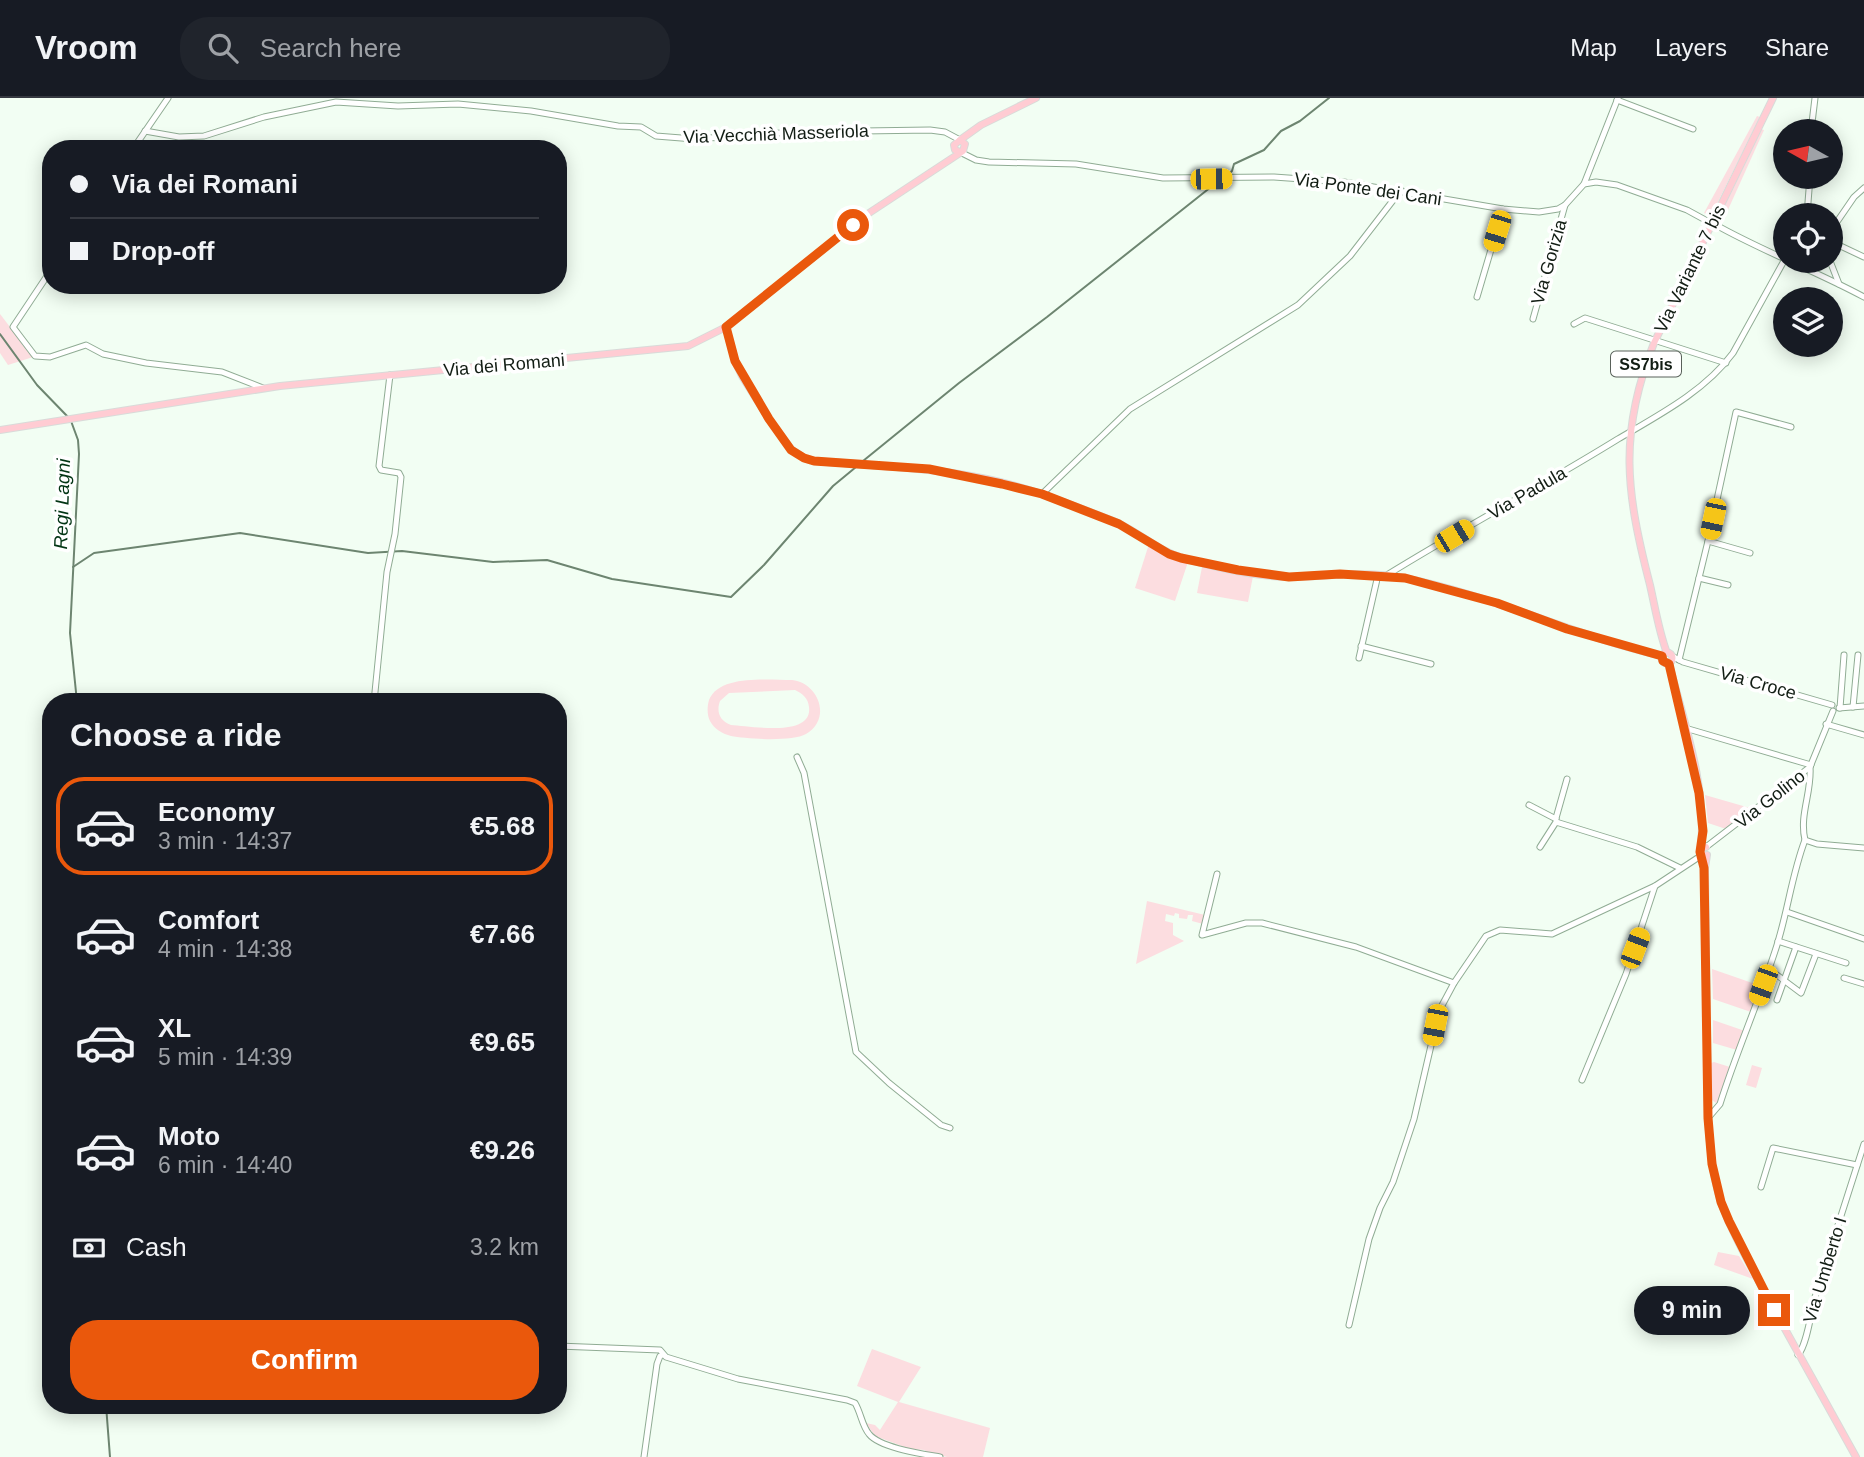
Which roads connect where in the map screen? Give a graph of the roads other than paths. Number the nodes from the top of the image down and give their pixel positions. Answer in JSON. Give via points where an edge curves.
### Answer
{"nodes":[{"id":1,"x":168,"y":98,"type":"edge"},
{"id":2,"x":1036,"y":98,"type":"edge"},
{"id":3,"x":1773,"y":98,"type":"edge"},
{"id":4,"x":1815,"y":98,"type":"edge"},
{"id":5,"x":1618,"y":99,"type":"edge"},
{"id":6,"x":1812,"y":119,"type":"edge"},
{"id":7,"x":1693,"y":129,"type":"dead end"},
{"id":8,"x":145,"y":131,"type":"junction"},
{"id":9,"x":139,"y":140,"type":"edge"},
{"id":10,"x":960,"y":146,"type":"junction"},
{"id":11,"x":1584,"y":184,"type":"junction"},
{"id":12,"x":1864,"y":188,"type":"edge"},
{"id":13,"x":1401,"y":190,"type":"junction"},
{"id":14,"x":1565,"y":205,"type":"junction"},
{"id":15,"x":1503,"y":209,"type":"junction"},
{"id":16,"x":1843,"y":213,"type":"edge"},
{"id":17,"x":1709,"y":222,"type":"dead end"},
{"id":18,"x":1716,"y":225,"type":"dead end"},
{"id":19,"x":1843,"y":247,"type":"edge"},
{"id":20,"x":1773,"y":255,"type":"edge"},
{"id":21,"x":1864,"y":257,"type":"edge"},
{"id":22,"x":1777,"y":273,"type":"edge"},
{"id":23,"x":1814,"y":273,"type":"edge"},
{"id":24,"x":1835,"y":273,"type":"edge"},
{"id":25,"x":42,"y":284,"type":"edge"},
{"id":26,"x":1839,"y":284,"type":"junction"},
{"id":27,"x":1477,"y":297,"type":"dead end"},
{"id":28,"x":1864,"y":297,"type":"edge"},
{"id":29,"x":1533,"y":318,"type":"dead end"},
{"id":30,"x":1574,"y":324,"type":"dead end"},
{"id":31,"x":726,"y":327,"type":"junction"},
{"id":32,"x":1655,"y":341,"type":"junction"},
{"id":33,"x":1726,"y":363,"type":"junction"},
{"id":34,"x":390,"y":375,"type":"junction"},
{"id":35,"x":263,"y":388,"type":"junction"},
{"id":36,"x":1791,"y":427,"type":"dead end"},
{"id":37,"x":0,"y":430,"type":"edge"},
{"id":38,"x":1630,"y":432,"type":"junction"},
{"id":39,"x":1042,"y":494,"type":"junction"},
{"id":40,"x":1708,"y":541,"type":"junction"},
{"id":41,"x":1749,"y":553,"type":"dead end"},
{"id":42,"x":1378,"y":575,"type":"junction"},
{"id":43,"x":1387,"y":575,"type":"junction"},
{"id":44,"x":1699,"y":578,"type":"junction"},
{"id":45,"x":1728,"y":585,"type":"dead end"},
{"id":46,"x":1362,"y":646,"type":"junction"},
{"id":47,"x":1844,"y":655,"type":"dead end"},
{"id":48,"x":1858,"y":655,"type":"dead end"},
{"id":49,"x":1359,"y":658,"type":"dead end"},
{"id":50,"x":1672,"y":659,"type":"junction"},
{"id":51,"x":1431,"y":664,"type":"dead end"},
{"id":52,"x":375,"y":693,"type":"edge"},
{"id":53,"x":1864,"y":706,"type":"edge"},
{"id":54,"x":1853,"y":707,"type":"junction"},
{"id":55,"x":1836,"y":708,"type":"junction"},
{"id":56,"x":1826,"y":724,"type":"junction"},
{"id":57,"x":1685,"y":728,"type":"junction"},
{"id":58,"x":1864,"y":735,"type":"edge"},
{"id":59,"x":797,"y":757,"type":"dead end"},
{"id":60,"x":1810,"y":766,"type":"junction"},
{"id":61,"x":1567,"y":779,"type":"dead end"},
{"id":62,"x":1529,"y":805,"type":"dead end"},
{"id":63,"x":1556,"y":820,"type":"junction"},
{"id":64,"x":1805,"y":840,"type":"junction"},
{"id":65,"x":1540,"y":847,"type":"dead end"},
{"id":66,"x":1864,"y":848,"type":"edge"},
{"id":67,"x":1704,"y":851,"type":"junction"},
{"id":68,"x":1694,"y":859,"type":"junction"},
{"id":69,"x":1704,"y":866,"type":"junction"},
{"id":70,"x":1680,"y":868,"type":"junction"},
{"id":71,"x":1217,"y":874,"type":"dead end"},
{"id":72,"x":1655,"y":886,"type":"junction"},
{"id":73,"x":1787,"y":912,"type":"junction"},
{"id":74,"x":1864,"y":939,"type":"edge"},
{"id":75,"x":1778,"y":941,"type":"junction"},
{"id":76,"x":1796,"y":947,"type":"junction"},
{"id":77,"x":1816,"y":954,"type":"junction"},
{"id":78,"x":1846,"y":963,"type":"dead end"},
{"id":79,"x":1769,"y":969,"type":"junction"},
{"id":80,"x":1844,"y":978,"type":"dead end"},
{"id":81,"x":1784,"y":981,"type":"junction"},
{"id":82,"x":1454,"y":983,"type":"junction"},
{"id":83,"x":1864,"y":984,"type":"edge"},
{"id":84,"x":1777,"y":1000,"type":"dead end"},
{"id":85,"x":1582,"y":1080,"type":"dead end"},
{"id":86,"x":1708,"y":1118,"type":"junction"},
{"id":87,"x":950,"y":1128,"type":"dead end"},
{"id":88,"x":1864,"y":1144,"type":"edge"},
{"id":89,"x":1857,"y":1165,"type":"junction"},
{"id":90,"x":1760,"y":1187,"type":"dead end"},
{"id":91,"x":1349,"y":1325,"type":"dead end"},
{"id":92,"x":567,"y":1346,"type":"edge"},
{"id":93,"x":663,"y":1355,"type":"junction"},
{"id":94,"x":1798,"y":1355,"type":"junction"},
{"id":95,"x":644,"y":1457,"type":"edge"},
{"id":96,"x":940,"y":1457,"type":"edge"},
{"id":97,"x":1856,"y":1457,"type":"edge"}],
"edges":[{"from":1,"to":8,"type":"street"},
{"from":2,"to":10,"type":"main road","via":[[981,125]]},
{"from":3,"to":32,"type":"main road","name":"Via Variante 7 bis","number":"SS7bis"},
{"from":4,"to":6,"type":"street"},
{"from":5,"to":7,"type":"street"},
{"from":5,"to":11,"type":"street"},
{"from":8,"to":9,"type":"street"},
{"from":8,"to":10,"type":"street","name":"Via Vecchià Masseriola","via":[[204,136],[336,102],[458,104],[640,127],[656,135],[694,139],[940,130]]},
{"from":10,"to":13,"type":"street","name":"Via Ponte dei Cani","via":[[976,160],[989,162],[1076,164],[1163,178],[1345,182]]},
{"from":10,"to":31,"type":"main road","name":"Via dei Romani"},
{"from":11,"to":14,"type":"street"},
{"from":11,"to":17,"type":"street","via":[[1617,185]]},
{"from":12,"to":16,"type":"street"},
{"from":13,"to":15,"type":"street","name":"Via Ponte dei Cani"},
{"from":13,"to":39,"type":"street","via":[[1350,256],[1298,305],[1137,404]]},
{"from":14,"to":15,"type":"street","name":"Via Ponte dei Cani","via":[[1539,212]]},
{"from":14,"to":29,"type":"street","name":"Via Gorizia"},
{"from":15,"to":27,"type":"street"},
{"from":18,"to":20,"type":"street"},
{"from":19,"to":21,"type":"street"},
{"from":22,"to":33,"type":"street","name":"Via Padula"},
{"from":23,"to":26,"type":"street"},
{"from":24,"to":26,"type":"street"},
{"from":25,"to":35,"type":"street","via":[[13,327],[35,356],[50,357],[86,345],[103,354],[146,363],[222,372]]},
{"from":26,"to":28,"type":"street"},
{"from":30,"to":32,"type":"street","via":[[1585,318]]},
{"from":31,"to":34,"type":"main road","name":"Via dei Romani","via":[[698,343],[675,349]]},
{"from":31,"to":39,"type":"main road","via":[[743,376],[791,450],[804,458],[929,469]]},
{"from":32,"to":33,"type":"street"},
{"from":32,"to":38,"type":"main road","name":"Via Variante 7 bis","number":"SS7bis"},
{"from":33,"to":38,"type":"street","name":"Via Padula","via":[[1699,388]]},
{"from":34,"to":35,"type":"main road","name":"Via dei Romani"},
{"from":34,"to":52,"type":"street","via":[[379,459],[381,470],[401,476]]},
{"from":35,"to":37,"type":"main road","name":"Via dei Romani"},
{"from":36,"to":40,"type":"street","via":[[1736,412]]},
{"from":38,"to":43,"type":"street","name":"Via Padula"},
{"from":38,"to":50,"type":"main road","name":"Via Variante 7 bis","number":"SS7bis","via":[[1632,504]]},
{"from":39,"to":42,"type":"main road","via":[[1119,524],[1181,558],[1289,577]]},
{"from":40,"to":41,"type":"street"},
{"from":40,"to":44,"type":"street"},
{"from":42,"to":43,"type":"main road"},
{"from":42,"to":46,"type":"street"},
{"from":43,"to":50,"type":"main road","via":[[1497,603]]},
{"from":44,"to":45,"type":"street"},
{"from":44,"to":50,"type":"street"},
{"from":46,"to":49,"type":"street"},
{"from":46,"to":51,"type":"street"},
{"from":47,"to":55,"type":"street"},
{"from":48,"to":54,"type":"street"},
{"from":50,"to":55,"type":"street","name":"Via Croce"},
{"from":50,"to":57,"type":"main road","name":"Via Variante 7 bis","number":"SS7bis"},
{"from":53,"to":54,"type":"street","name":"Via Croce"},
{"from":54,"to":55,"type":"street","name":"Via Croce"},
{"from":55,"to":56,"type":"street","name":"Via Golino"},
{"from":56,"to":58,"type":"street"},
{"from":56,"to":60,"type":"street","name":"Via Golino"},
{"from":57,"to":60,"type":"street"},
{"from":57,"to":67,"type":"main road","name":"Via Variante 7 bis","number":"SS7bis","via":[[1699,793]]},
{"from":59,"to":87,"type":"street","via":[[804,774],[856,1052]]},
{"from":60,"to":64,"type":"street"},
{"from":60,"to":67,"type":"street","name":"Via Golino"},
{"from":61,"to":63,"type":"street"},
{"from":62,"to":63,"type":"street"},
{"from":63,"to":65,"type":"street"},
{"from":63,"to":70,"type":"street","via":[[1637,847]]},
{"from":64,"to":66,"type":"street"},
{"from":64,"to":73,"type":"street"},
{"from":67,"to":68,"type":"street","name":"Via Golino"},
{"from":67,"to":69,"type":"main road","name":"Via Variante 7 bis","number":"SS7bis"},
{"from":68,"to":69,"type":"street"},
{"from":68,"to":70,"type":"street"},
{"from":69,"to":86,"type":"main road","name":"Via Variante 7 bis","number":"SS7bis"},
{"from":70,"to":72,"type":"street"},
{"from":71,"to":82,"type":"street","via":[[1202,935],[1262,923],[1356,947]]},
{"from":72,"to":82,"type":"street","via":[[1552,934],[1492,932]]},
{"from":72,"to":85,"type":"street","via":[[1626,974]]},
{"from":73,"to":74,"type":"street"},
{"from":73,"to":75,"type":"street"},
{"from":75,"to":76,"type":"street"},
{"from":75,"to":79,"type":"street"},
{"from":76,"to":77,"type":"street"},
{"from":76,"to":81,"type":"street"},
{"from":77,"to":78,"type":"street"},
{"from":77,"to":81,"type":"street","via":[[1801,993]]},
{"from":79,"to":81,"type":"street"},
{"from":79,"to":86,"type":"street","via":[[1720,1104]]},
{"from":80,"to":83,"type":"street"},
{"from":81,"to":84,"type":"street"},
{"from":82,"to":91,"type":"street","via":[[1439,1011],[1414,1119],[1369,1239]]},
{"from":86,"to":94,"type":"main road","number":"SS7bis","via":[[1721,1202]]},
{"from":88,"to":89,"type":"street","name":"Via Umberto I"},
{"from":89,"to":90,"type":"street","via":[[1773,1148]]},
{"from":89,"to":94,"type":"street","name":"Via Umberto I"},
{"from":92,"to":93,"type":"street","via":[[660,1350]]},
{"from":93,"to":95,"type":"street","via":[[657,1364]]},
{"from":93,"to":96,"type":"street","via":[[738,1379],[847,1400],[855,1403],[874,1438]]},
{"from":94,"to":97,"type":"main road","number":"SS7bis"}]}
